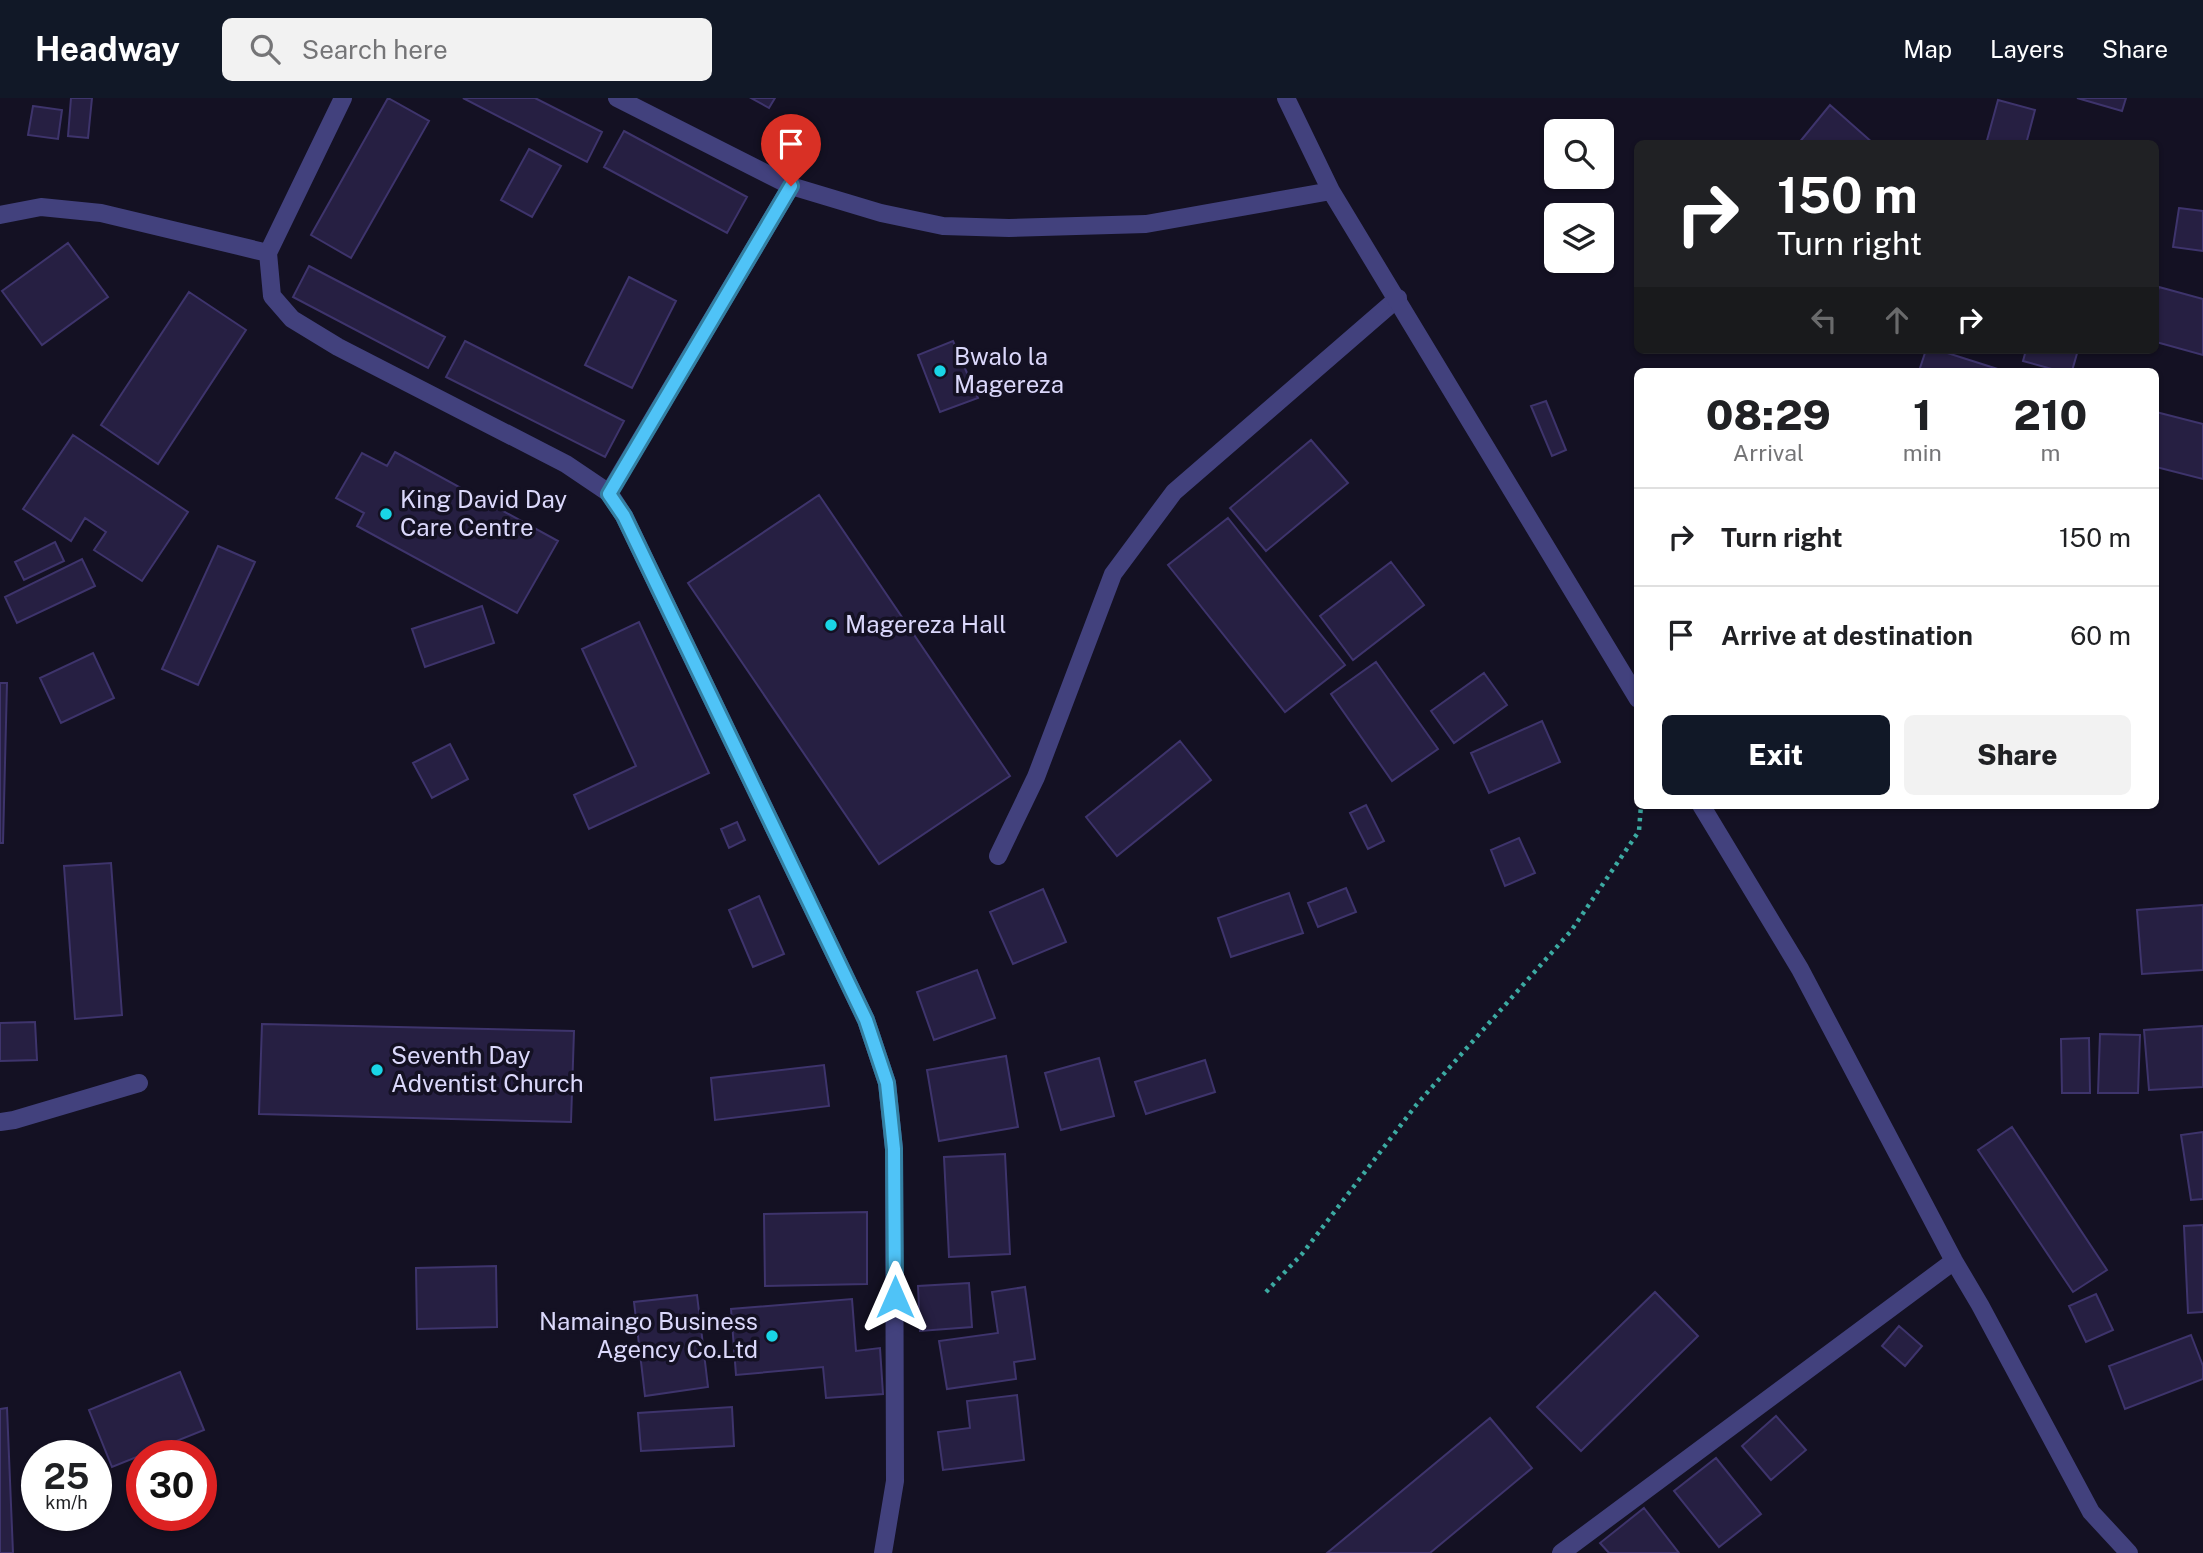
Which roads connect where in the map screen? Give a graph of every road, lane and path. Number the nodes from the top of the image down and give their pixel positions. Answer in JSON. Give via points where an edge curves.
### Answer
{"nodes":[{"id":1,"x":343,"y":98,"type":"edge"},
{"id":2,"x":617,"y":98,"type":"edge"},
{"id":3,"x":1286,"y":98,"type":"edge"},
{"id":4,"x":791,"y":186,"type":"junction"},
{"id":5,"x":1331,"y":191,"type":"junction"},
{"id":6,"x":0,"y":215,"type":"edge"},
{"id":7,"x":268,"y":253,"type":"junction"},
{"id":8,"x":1398,"y":299,"type":"junction"},
{"id":9,"x":609,"y":494,"type":"junction"},
{"id":10,"x":1634,"y":692,"type":"edge"},
{"id":11,"x":1641,"y":809,"type":"edge"},
{"id":12,"x":1703,"y":809,"type":"edge"},
{"id":13,"x":998,"y":856,"type":"dead end"},
{"id":14,"x":139,"y":1083,"type":"dead end"},
{"id":15,"x":0,"y":1122,"type":"edge"},
{"id":16,"x":1954,"y":1261,"type":"junction"},
{"id":17,"x":1266,"y":1292,"type":"dead end"},
{"id":18,"x":883,"y":1553,"type":"edge"},
{"id":19,"x":1561,"y":1553,"type":"edge"},
{"id":20,"x":2129,"y":1553,"type":"edge"}],
"edges":[{"from":1,"to":7,"type":"street"},
{"from":2,"to":4,"type":"street"},
{"from":3,"to":5,"type":"street"},
{"from":4,"to":5,"type":"street","via":[[881,214],[943,226],[1009,228],[1146,224]]},
{"from":4,"to":9,"type":"street"},
{"from":5,"to":8,"type":"street"},
{"from":6,"to":7,"type":"street","via":[[41,207],[101,213]]},
{"from":7,"to":9,"type":"street","via":[[272,296],[292,319],[566,464]]},
{"from":8,"to":10,"type":"street"},
{"from":8,"to":13,"type":"street","via":[[1174,492],[1113,574],[1036,777]]},
{"from":9,"to":18,"type":"street","via":[[624,516],[866,1020],[887,1083],[894,1149],[895,1481]]},
{"from":11,"to":17,"type":"path","via":[[1639,831],[1571,931],[1417,1104],[1302,1254]]},
{"from":12,"to":16,"type":"street","via":[[1800,969]]},
{"from":14,"to":15,"type":"street"},
{"from":16,"to":19,"type":"street"},
{"from":16,"to":20,"type":"street","via":[[2091,1512]]}]}
